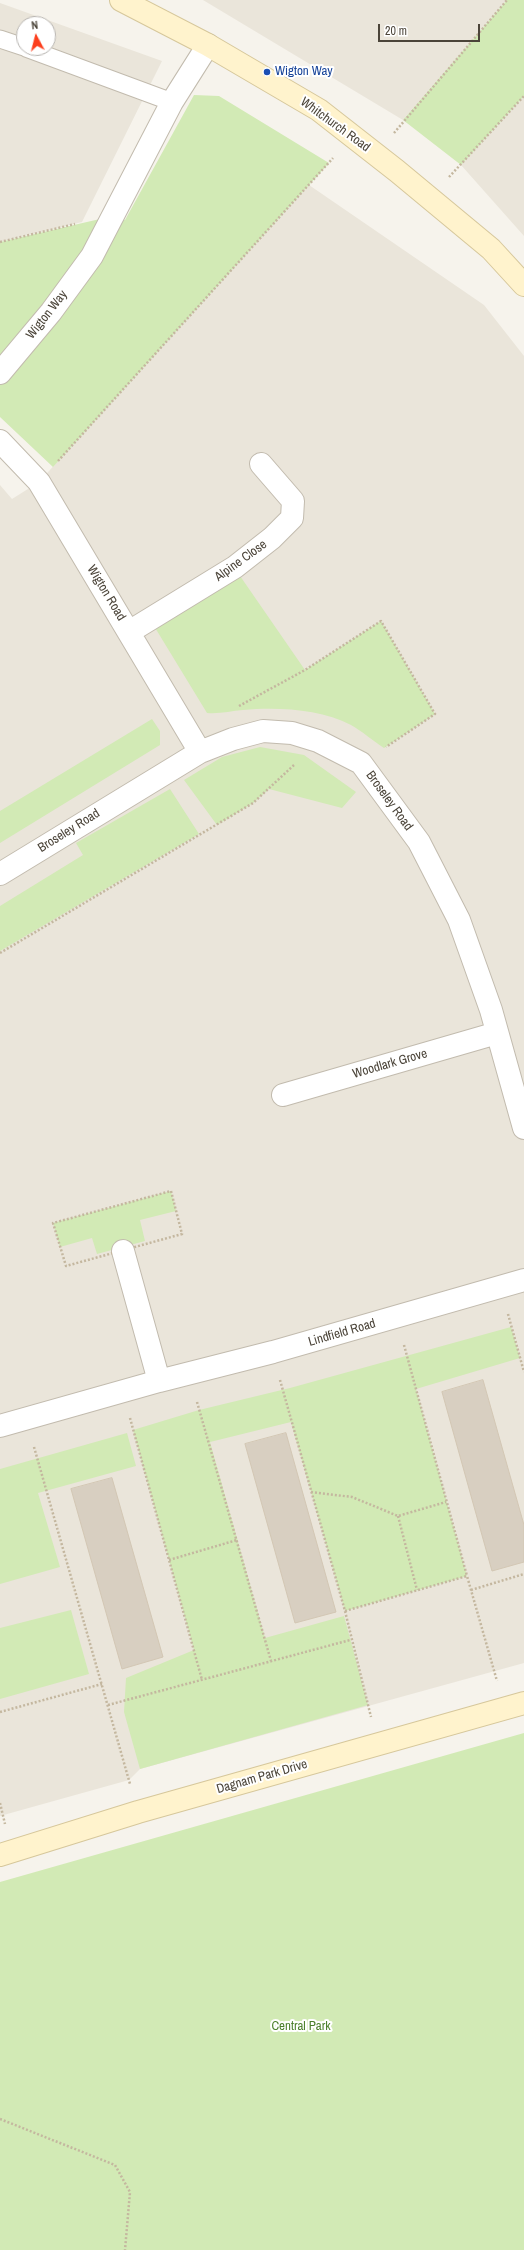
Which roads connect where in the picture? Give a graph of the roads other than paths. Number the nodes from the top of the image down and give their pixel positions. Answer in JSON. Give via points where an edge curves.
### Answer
{"nodes":[{"id":1,"x":122,"y":0,"type":"edge"},
{"id":2,"x":0,"y":38,"type":"edge"},
{"id":3,"x":16,"y":44,"type":"edge"},
{"id":4,"x":208,"y":45,"type":"junction"},
{"id":5,"x":47,"y":56,"type":"edge"},
{"id":6,"x":172,"y":102,"type":"junction"},
{"id":7,"x":524,"y":285,"type":"edge"},
{"id":8,"x":0,"y":373,"type":"edge"},
{"id":9,"x":0,"y":441,"type":"edge"},
{"id":10,"x":261,"y":464,"type":"dead end"},
{"id":11,"x":129,"y":632,"type":"junction"},
{"id":12,"x":200,"y":752,"type":"junction"},
{"id":13,"x":0,"y":874,"type":"edge"},
{"id":14,"x":497,"y":1033,"type":"junction"},
{"id":15,"x":283,"y":1095,"type":"dead end"},
{"id":16,"x":524,"y":1128,"type":"edge"},
{"id":17,"x":124,"y":1251,"type":"dead end"},
{"id":18,"x":524,"y":1280,"type":"edge"},
{"id":19,"x":159,"y":1380,"type":"junction"},
{"id":20,"x":0,"y":1426,"type":"edge"},
{"id":21,"x":514,"y":1706,"type":"edge"},
{"id":22,"x":0,"y":1855,"type":"edge"}],
"edges":[{"from":1,"to":4,"type":"street","name":"Whitchurch Road"},
{"from":2,"to":3,"type":"lane"},
{"from":4,"to":6,"type":"street","name":"Wigton Way"},
{"from":4,"to":7,"type":"street","name":"Whitchurch Road","via":[[319,110],[352,135],[491,249]]},
{"from":5,"to":6,"type":"lane"},
{"from":6,"to":8,"type":"street","name":"Wigton Way","via":[[92,256],[51,312]]},
{"from":9,"to":11,"type":"street","name":"Wigton Road","via":[[39,482]]},
{"from":10,"to":11,"type":"street","name":"Alpine Close","via":[[293,501],[292,518],[235,568]]},
{"from":11,"to":12,"type":"street","name":"Wigton Road"},
{"from":12,"to":13,"type":"street","name":"Broseley Road"},
{"from":12,"to":14,"type":"street","name":"Broseley Road","via":[[232,739],[263,731],[292,733],[318,741],[362,763],[419,842],[452,906],[462,928]]},
{"from":14,"to":15,"type":"street","name":"Woodlark Grove"},
{"from":14,"to":16,"type":"street","name":"Broseley Road"},
{"from":17,"to":19,"type":"street"},
{"from":18,"to":19,"type":"street","name":"Lindfield Road","via":[[273,1352]]},
{"from":19,"to":20,"type":"street","name":"Lindfield Road"},
{"from":21,"to":22,"type":"street","name":"Dagnam Park Drive","via":[[138,1812]]}]}
